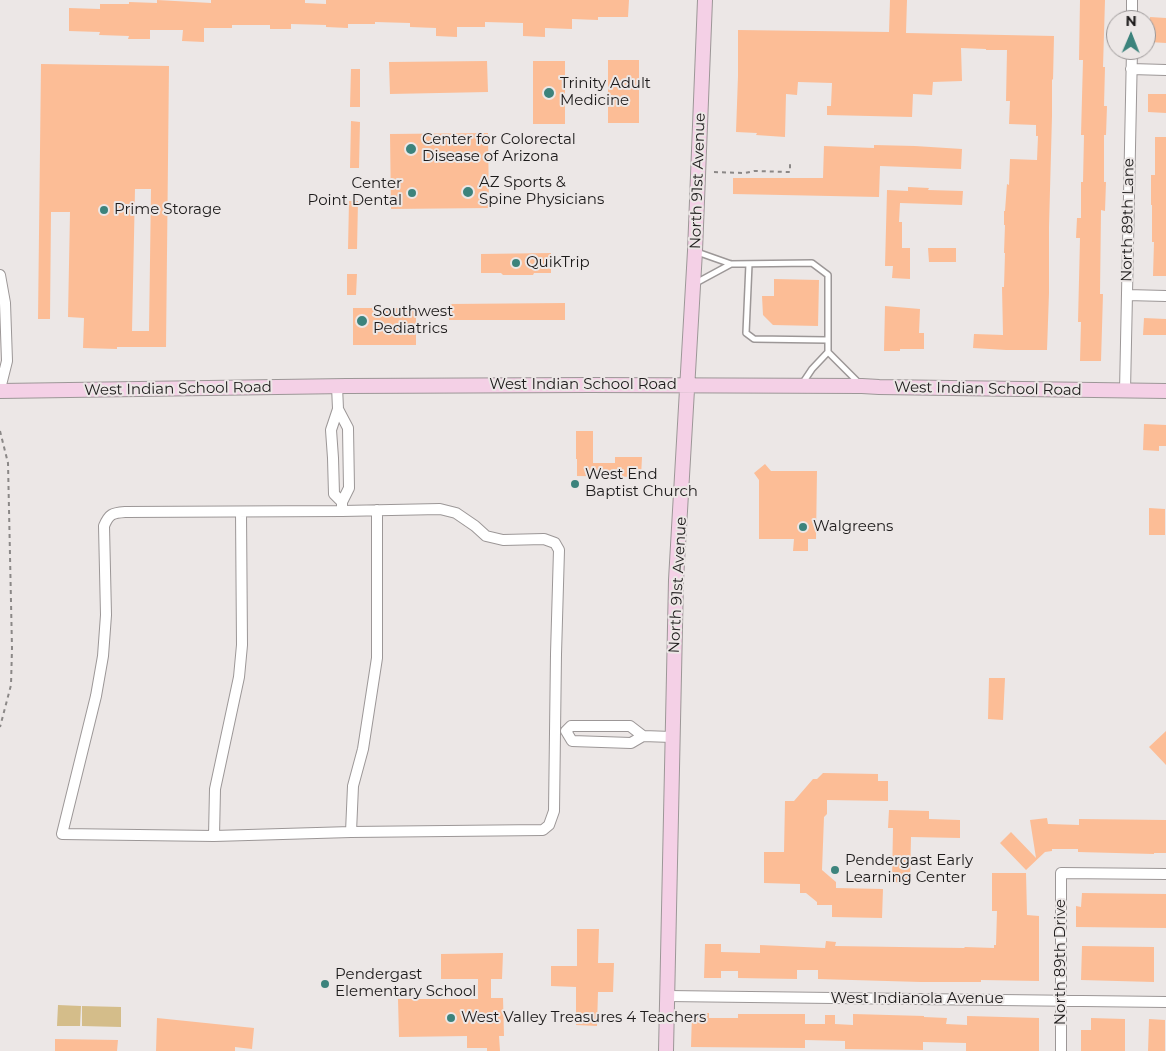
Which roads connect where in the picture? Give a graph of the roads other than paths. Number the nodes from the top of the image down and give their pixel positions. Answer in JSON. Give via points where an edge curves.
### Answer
{"nodes":[{"id":1,"x":705,"y":0,"type":"edge"},
{"id":2,"x":1131,"y":60,"type":"edge"},
{"id":3,"x":1131,"y":69,"type":"junction"},
{"id":4,"x":1166,"y":70,"type":"edge"},
{"id":5,"x":696,"y":251,"type":"junction"},
{"id":6,"x":731,"y":264,"type":"junction"},
{"id":7,"x":749,"y":264,"type":"junction"},
{"id":8,"x":0,"y":275,"type":"edge"},
{"id":9,"x":693,"y":284,"type":"junction"},
{"id":10,"x":1127,"y":295,"type":"junction"},
{"id":11,"x":1166,"y":296,"type":"edge"},
{"id":12,"x":828,"y":340,"type":"junction"},
{"id":13,"x":828,"y":352,"type":"junction"},
{"id":14,"x":687,"y":385,"type":"junction"},
{"id":15,"x":337,"y":386,"type":"junction"},
{"id":16,"x":801,"y":386,"type":"junction"},
{"id":17,"x":862,"y":386,"type":"junction"},
{"id":18,"x":0,"y":390,"type":"edge"},
{"id":19,"x":1125,"y":391,"type":"junction"},
{"id":20,"x":1166,"y":392,"type":"edge"},
{"id":21,"x":338,"y":409,"type":"junction"},
{"id":22,"x":349,"y":457,"type":"junction"},
{"id":23,"x":332,"y":458,"type":"junction"},
{"id":24,"x":342,"y":507,"type":"junction"},
{"id":25,"x":377,"y":510,"type":"junction"},
{"id":26,"x":241,"y":512,"type":"junction"},
{"id":27,"x":554,"y":730,"type":"junction"},
{"id":28,"x":566,"y":731,"type":"junction"},
{"id":29,"x":643,"y":736,"type":"junction"},
{"id":30,"x":672,"y":737,"type":"junction"},
{"id":31,"x":352,"y":832,"type":"junction"},
{"id":32,"x":214,"y":836,"type":"junction"},
{"id":33,"x":1166,"y":874,"type":"edge"},
{"id":34,"x":667,"y":996,"type":"junction"},
{"id":35,"x":1062,"y":1000,"type":"junction"},
{"id":36,"x":1166,"y":1002,"type":"edge"},
{"id":37,"x":666,"y":1051,"type":"edge"},
{"id":38,"x":1061,"y":1051,"type":"edge"}],
"edges":[{"from":1,"to":5,"type":"main road","name":"North 91st Avenue"},
{"from":2,"to":3,"type":"street","name":"North 89th Lane"},
{"from":3,"to":4,"type":"street"},
{"from":3,"to":10,"type":"street","name":"North 89th Lane"},
{"from":5,"to":6,"type":"lane"},
{"from":5,"to":9,"type":"main road","name":"North 91st Avenue"},
{"from":6,"to":7,"type":"lane"},
{"from":6,"to":9,"type":"lane"},
{"from":7,"to":12,"type":"lane","via":[[812,263],[828,275]]},
{"from":7,"to":12,"type":"lane","via":[[746,333],[754,339]]},
{"from":8,"to":18,"type":"street","via":[[6,303],[7,361]]},
{"from":9,"to":14,"type":"main road","name":"North 91st Avenue"},
{"from":10,"to":11,"type":"street"},
{"from":10,"to":19,"type":"street","name":"North 89th Lane"},
{"from":12,"to":13,"type":"lane"},
{"from":13,"to":16,"type":"lane"},
{"from":13,"to":17,"type":"lane"},
{"from":14,"to":15,"type":"main road","name":"West Indian School Road"},
{"from":14,"to":16,"type":"main road","name":"West Indian School Road"},
{"from":14,"to":30,"type":"main road","name":"North 91st Avenue","via":[[676,580]]},
{"from":15,"to":18,"type":"main road","name":"West Indian School Road"},
{"from":15,"to":21,"type":"street"},
{"from":16,"to":17,"type":"main road","name":"West Indian School Road"},
{"from":17,"to":19,"type":"main road","name":"West Indian School Road"},
{"from":19,"to":20,"type":"main road","name":"West Indian School Road"},
{"from":21,"to":22,"type":"street","via":[[348,428]]},
{"from":21,"to":23,"type":"street","via":[[332,430]]},
{"from":22,"to":23,"type":"street"},
{"from":22,"to":24,"type":"street","via":[[349,488]]},
{"from":23,"to":24,"type":"street","via":[[334,494]]},
{"from":24,"to":25,"type":"street"},
{"from":24,"to":26,"type":"street"},
{"from":25,"to":27,"type":"street","via":[[440,509],[456,513],[486,536],[503,540],[544,539],[555,543],[560,550]]},
{"from":25,"to":31,"type":"street","via":[[377,658],[363,749],[353,786]]},
{"from":26,"to":32,"type":"street","via":[[242,645],[239,676],[215,789]]},
{"from":26,"to":32,"type":"street","via":[[125,512],[108,517],[104,526],[106,615],[103,656],[62,834]]},
{"from":27,"to":28,"type":"street"},
{"from":27,"to":31,"type":"street","via":[[554,811],[549,825],[543,830]]},
{"from":28,"to":29,"type":"street","via":[[571,726],[630,726]]},
{"from":28,"to":29,"type":"street","via":[[572,741],[631,743]]},
{"from":29,"to":30,"type":"street"},
{"from":30,"to":34,"type":"main road","name":"North 91st Avenue"},
{"from":31,"to":32,"type":"street"},
{"from":33,"to":35,"type":"street","name":"North 89th Drive","via":[[1061,873]]},
{"from":34,"to":35,"type":"street","name":"West Indianola Avenue"},
{"from":34,"to":37,"type":"main road","name":"North 91st Avenue"},
{"from":35,"to":36,"type":"street","name":"West Indianola Avenue"},
{"from":35,"to":38,"type":"street","name":"North 89th Drive"}]}
